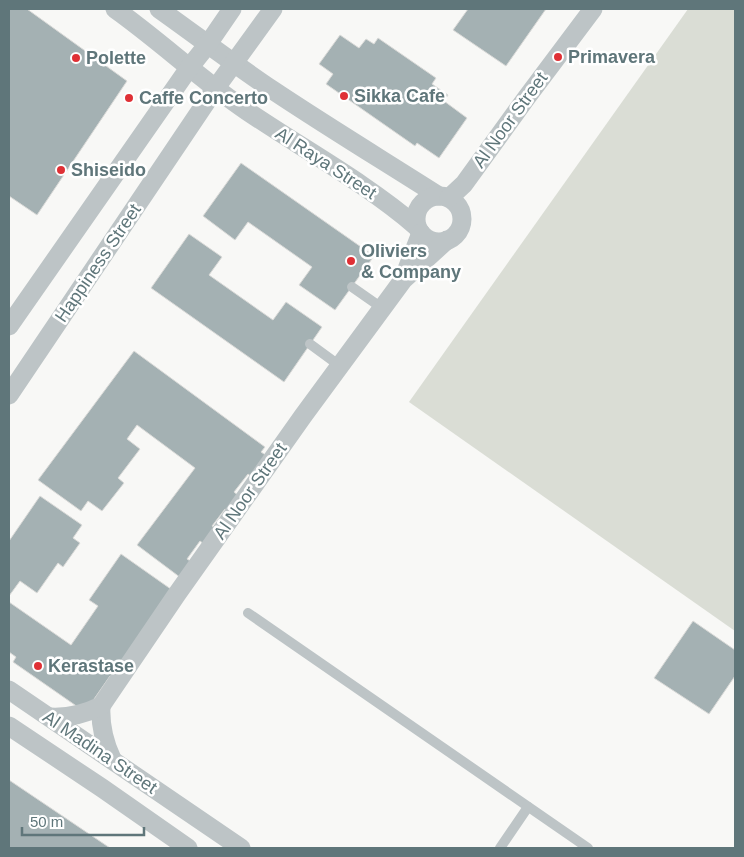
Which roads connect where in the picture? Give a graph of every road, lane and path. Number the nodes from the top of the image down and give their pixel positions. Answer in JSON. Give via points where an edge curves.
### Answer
{"nodes":[{"id":1,"x":115,"y":9,"type":"edge"},
{"id":2,"x":159,"y":9,"type":"edge"},
{"id":3,"x":232,"y":9,"type":"edge"},
{"id":4,"x":273,"y":9,"type":"edge"},
{"id":5,"x":593,"y":9,"type":"edge"},
{"id":6,"x":208,"y":44,"type":"junction"},
{"id":7,"x":234,"y":64,"type":"junction"},
{"id":8,"x":189,"y":68,"type":"junction"},
{"id":9,"x":215,"y":89,"type":"junction"},
{"id":10,"x":448,"y":200,"type":"junction"},
{"id":11,"x":419,"y":230,"type":"junction"},
{"id":12,"x":447,"y":240,"type":"junction"},
{"id":13,"x":403,"y":280,"type":"junction"},
{"id":14,"x":352,"y":287,"type":"dead end"},
{"id":15,"x":382,"y":308,"type":"junction"},
{"id":16,"x":9,"y":326,"type":"edge"},
{"id":17,"x":310,"y":344,"type":"dead end"},
{"id":18,"x":340,"y":366,"type":"junction"},
{"id":19,"x":9,"y":395,"type":"edge"},
{"id":20,"x":248,"y":613,"type":"dead end"},
{"id":21,"x":9,"y":690,"type":"edge"},
{"id":22,"x":101,"y":706,"type":"junction"},
{"id":23,"x":50,"y":717,"type":"junction"},
{"id":24,"x":9,"y":726,"type":"edge"},
{"id":25,"x":112,"y":759,"type":"junction"},
{"id":26,"x":528,"y":807,"type":"junction"},
{"id":27,"x":188,"y":848,"type":"edge"},
{"id":28,"x":241,"y":848,"type":"edge"},
{"id":29,"x":500,"y":848,"type":"edge"},
{"id":30,"x":588,"y":848,"type":"edge"}],
"edges":[{"from":1,"to":8,"type":"street","name":"Al Raya Street"},
{"from":2,"to":6,"type":"street","name":"Al Raya Street"},
{"from":3,"to":6,"type":"street","name":"Happiness Street"},
{"from":4,"to":7,"type":"street","name":"Happiness Street"},
{"from":5,"to":10,"type":"street","name":"Al Noor Street","via":[[464,184]]},
{"from":6,"to":7,"type":"street","name":"Al Raya Street"},
{"from":6,"to":8,"type":"street","name":"Happiness Street"},
{"from":7,"to":9,"type":"street","name":"Happiness Street"},
{"from":7,"to":10,"type":"street","name":"Al Raya Street"},
{"from":8,"to":9,"type":"street","name":"Al Raya Street"},
{"from":8,"to":16,"type":"street","name":"Happiness Street"},
{"from":9,"to":11,"type":"street","name":"Al Raya Street","via":[[389,203]]},
{"from":9,"to":19,"type":"street","name":"Happiness Street"},
{"from":10,"to":11,"type":"street","via":[[432,197],[420,206],[416,220]]},
{"from":10,"to":12,"type":"street","via":[[461,212],[462,219],[458,232]]},
{"from":11,"to":12,"type":"street","via":[[432,241]]},
{"from":11,"to":13,"type":"street"},
{"from":12,"to":13,"type":"street"},
{"from":13,"to":15,"type":"street","name":"Al Noor Street"},
{"from":14,"to":15,"type":"lane"},
{"from":15,"to":18,"type":"street","name":"Al Noor Street"},
{"from":17,"to":18,"type":"lane"},
{"from":18,"to":22,"type":"street","name":"Al Noor Street"},
{"from":20,"to":26,"type":"lane"},
{"from":21,"to":23,"type":"street","name":"Al Madina Street"},
{"from":22,"to":23,"type":"street","via":[[82,714]]},
{"from":22,"to":25,"type":"street","via":[[104,738]]},
{"from":23,"to":25,"type":"street","name":"Al Madina Street"},
{"from":24,"to":27,"type":"street","name":"Al Madina Street"},
{"from":25,"to":28,"type":"street","name":"Al Madina Street"},
{"from":26,"to":29,"type":"lane"},
{"from":26,"to":30,"type":"lane"}]}
